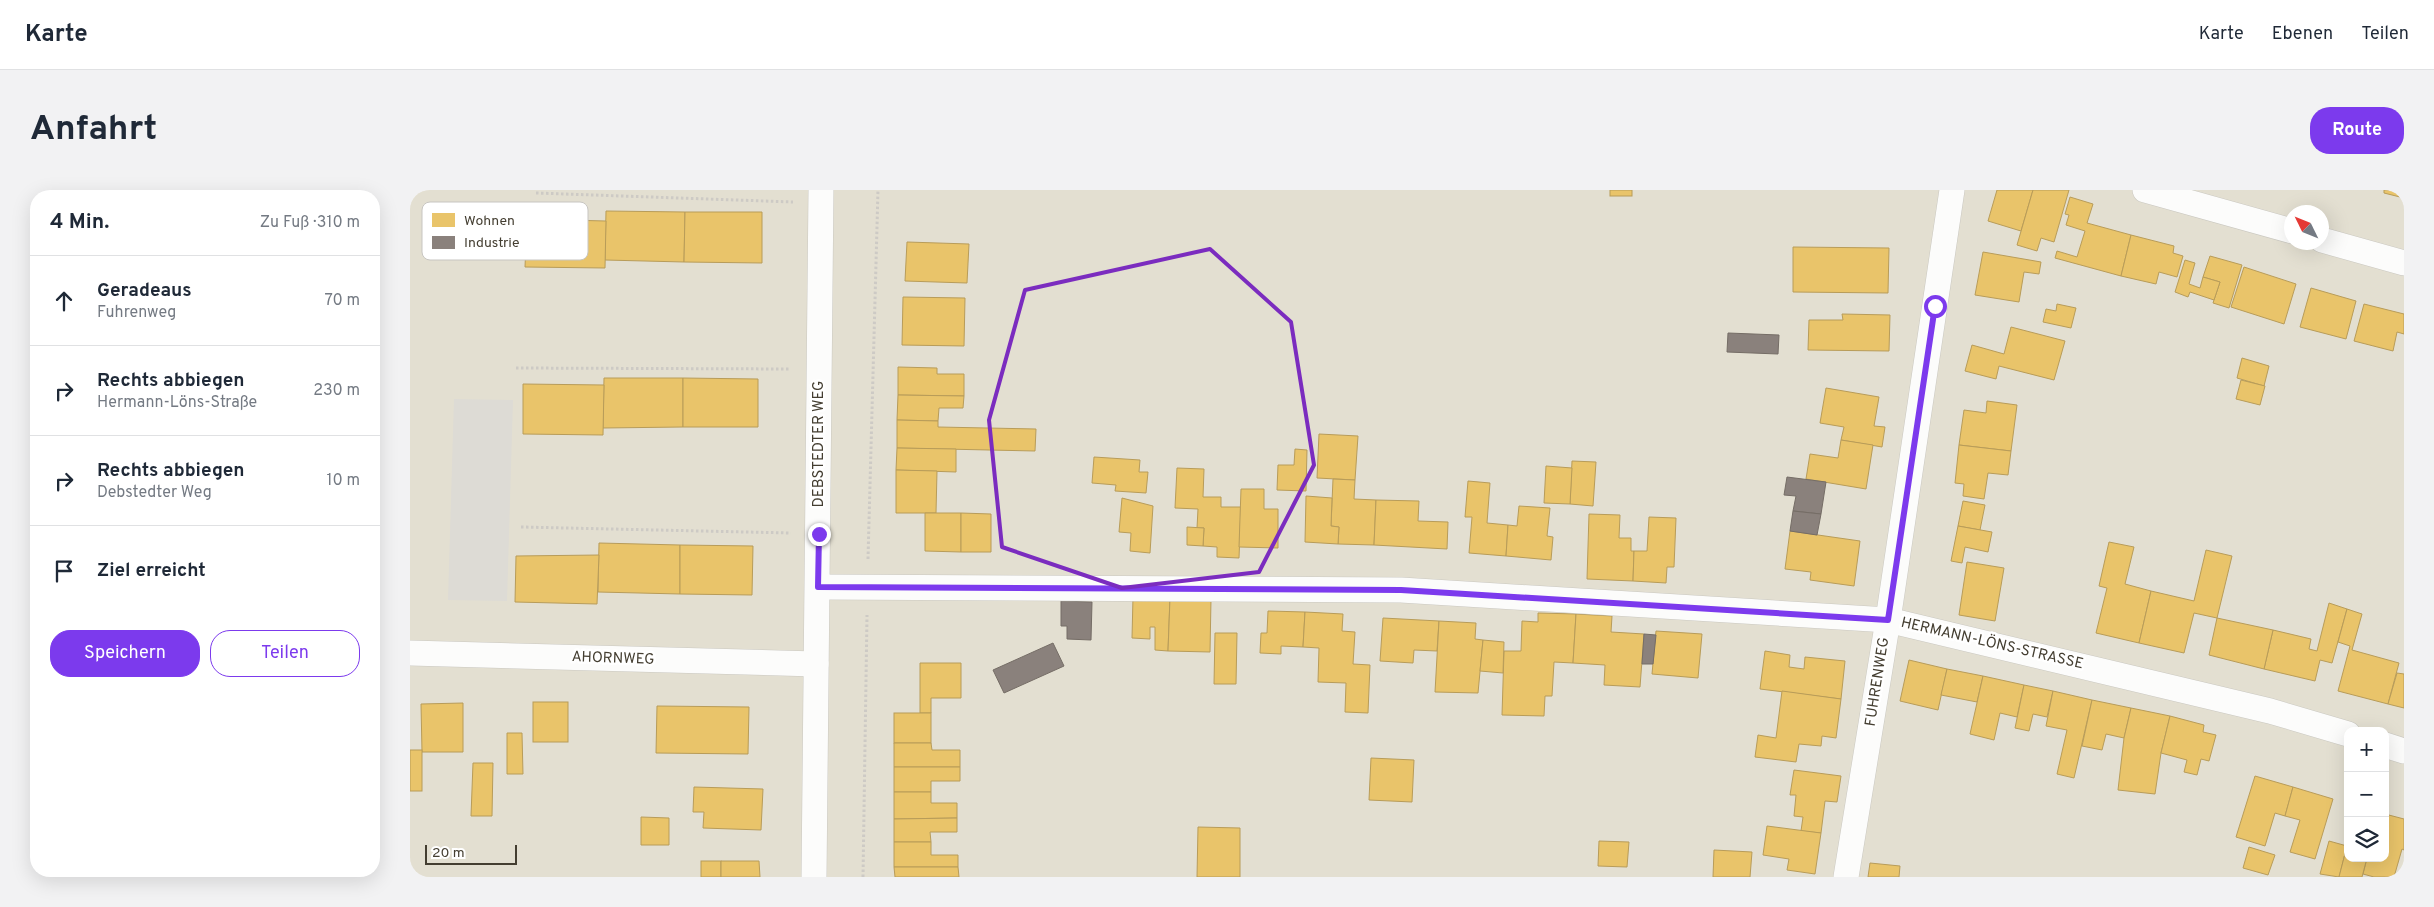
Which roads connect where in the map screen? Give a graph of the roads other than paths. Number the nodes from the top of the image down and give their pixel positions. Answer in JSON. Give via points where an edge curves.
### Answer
{"nodes":[{"id":1,"x":1952,"y":190,"type":"edge"},
{"id":2,"x":2145,"y":190,"type":"edge"},
{"id":3,"x":821,"y":196,"type":"edge"},
{"id":4,"x":2284,"y":229,"type":"edge"},
{"id":5,"x":2329,"y":242,"type":"edge"},
{"id":6,"x":2404,"y":263,"type":"edge"},
{"id":7,"x":818,"y":587,"type":"junction"},
{"id":8,"x":1888,"y":620,"type":"junction"},
{"id":9,"x":410,"y":653,"type":"edge"},
{"id":10,"x":816,"y":664,"type":"junction"},
{"id":11,"x":2344,"y":733,"type":"edge"},
{"id":12,"x":2389,"y":746,"type":"edge"},
{"id":13,"x":2404,"y":751,"type":"edge"},
{"id":14,"x":814,"y":877,"type":"edge"},
{"id":15,"x":1846,"y":877,"type":"edge"}],
"edges":[{"from":1,"to":8,"type":"street","name":"FUHRENWEG"},
{"from":2,"to":4,"type":"street"},
{"from":3,"to":7,"type":"street","name":"DEBSTEDTER WEG"},
{"from":5,"to":6,"type":"street"},
{"from":7,"to":8,"type":"street","name":"HERMANN-LÖNS-STRASSE","via":[[1401,590]]},
{"from":7,"to":10,"type":"street","name":"DEBSTEDTER WEG"},
{"from":8,"to":11,"type":"street","name":"HERMANN-LÖNS-STRASSE","via":[[2270,711]]},
{"from":8,"to":15,"type":"street","name":"FUHRENWEG"},
{"from":9,"to":10,"type":"street","name":"AHORNWEG"},
{"from":10,"to":14,"type":"street","name":"DEBSTEDTER WEG"},
{"from":12,"to":13,"type":"street"}]}
